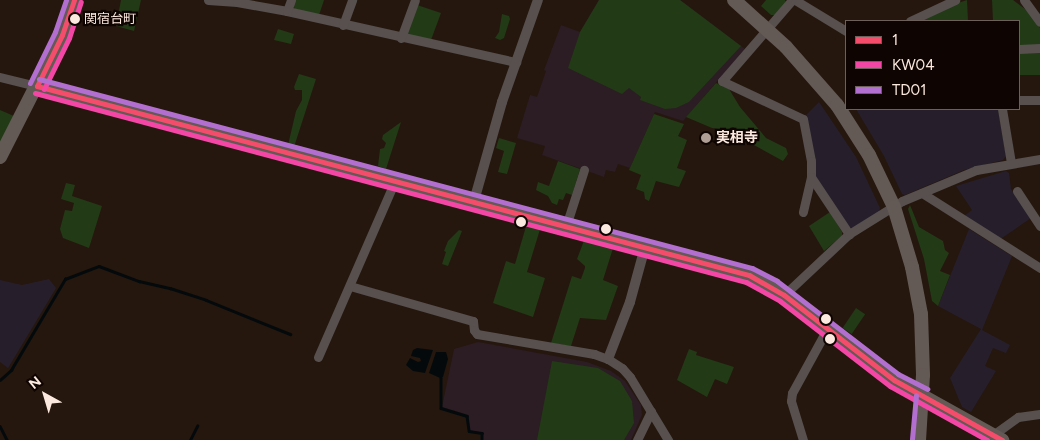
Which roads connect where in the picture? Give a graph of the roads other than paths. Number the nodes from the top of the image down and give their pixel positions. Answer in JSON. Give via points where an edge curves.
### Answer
{"nodes":[{"id":1,"x":74,"y":0,"type":"edge"},
{"id":2,"x":208,"y":0,"type":"edge"},
{"id":3,"x":291,"y":0,"type":"edge"},
{"id":4,"x":352,"y":0,"type":"edge"},
{"id":5,"x":415,"y":0,"type":"edge"},
{"id":6,"x":538,"y":0,"type":"edge"},
{"id":7,"x":734,"y":0,"type":"edge"},
{"id":8,"x":793,"y":0,"type":"edge"},
{"id":9,"x":955,"y":0,"type":"edge"},
{"id":10,"x":1024,"y":0,"type":"edge"},
{"id":11,"x":287,"y":12,"type":"junction"},
{"id":12,"x":912,"y":20,"type":"edge"},
{"id":13,"x":1040,"y":22,"type":"edge"},
{"id":14,"x":343,"y":24,"type":"junction"},
{"id":15,"x":767,"y":30,"type":"junction"},
{"id":16,"x":845,"y":30,"type":"edge"},
{"id":17,"x":401,"y":38,"type":"junction"},
{"id":18,"x":1040,"y":48,"type":"edge"},
{"id":19,"x":1020,"y":49,"type":"edge"},
{"id":20,"x":516,"y":62,"type":"junction"},
{"id":21,"x":0,"y":77,"type":"edge"},
{"id":22,"x":37,"y":86,"type":"junction"},
{"id":23,"x":1020,"y":100,"type":"edge"},
{"id":24,"x":1040,"y":100,"type":"edge"},
{"id":25,"x":1002,"y":110,"type":"edge"},
{"id":26,"x":0,"y":157,"type":"edge"},
{"id":27,"x":1040,"y":159,"type":"edge"},
{"id":28,"x":1011,"y":163,"type":"junction"},
{"id":29,"x":584,"y":170,"type":"dead end"},
{"id":30,"x":811,"y":177,"type":"junction"},
{"id":31,"x":395,"y":180,"type":"junction"},
{"id":32,"x":1016,"y":191,"type":"dead end"},
{"id":33,"x":922,"y":193,"type":"junction"},
{"id":34,"x":474,"y":202,"type":"junction"},
{"id":35,"x":894,"y":207,"type":"junction"},
{"id":36,"x":803,"y":212,"type":"dead end"},
{"id":37,"x":566,"y":226,"type":"junction"},
{"id":38,"x":1040,"y":226,"type":"edge"},
{"id":39,"x":849,"y":234,"type":"junction"},
{"id":40,"x":645,"y":247,"type":"junction"},
{"id":41,"x":1039,"y":266,"type":"edge"},
{"id":42,"x":350,"y":286,"type":"junction"},
{"id":43,"x":784,"y":295,"type":"junction"},
{"id":44,"x":827,"y":329,"type":"junction"},
{"id":45,"x":318,"y":357,"type":"dead end"},
{"id":46,"x":608,"y":359,"type":"junction"},
{"id":47,"x":923,"y":396,"type":"junction"},
{"id":48,"x":651,"y":411,"type":"junction"},
{"id":49,"x":1040,"y":414,"type":"edge"},
{"id":50,"x":998,"y":437,"type":"edge"},
{"id":51,"x":637,"y":440,"type":"edge"},
{"id":52,"x":668,"y":440,"type":"edge"},
{"id":53,"x":803,"y":440,"type":"edge"},
{"id":54,"x":919,"y":440,"type":"edge"}],
"edges":[{"from":1,"to":22,"type":"main road","via":[[62,35]]},
{"from":2,"to":11,"type":"street"},
{"from":3,"to":11,"type":"street"},
{"from":4,"to":14,"type":"street"},
{"from":5,"to":17,"type":"street"},
{"from":6,"to":20,"type":"street"},
{"from":7,"to":15,"type":"main road"},
{"from":8,"to":15,"type":"street"},
{"from":8,"to":16,"type":"street"},
{"from":9,"to":12,"type":"street"},
{"from":10,"to":13,"type":"street"},
{"from":11,"to":14,"type":"street"},
{"from":14,"to":17,"type":"street"},
{"from":15,"to":30,"type":"street","via":[[722,82],[803,119]]},
{"from":15,"to":35,"type":"main road","via":[[802,63],[837,104],[869,155]]},
{"from":17,"to":20,"type":"street"},
{"from":18,"to":19,"type":"street"},
{"from":20,"to":34,"type":"street"},
{"from":21,"to":22,"type":"street"},
{"from":22,"to":26,"type":"main road"},
{"from":22,"to":31,"type":"main road"},
{"from":23,"to":24,"type":"street"},
{"from":25,"to":28,"type":"street"},
{"from":27,"to":28,"type":"street"},
{"from":28,"to":33,"type":"street","via":[[976,170]]},
{"from":29,"to":37,"type":"street"},
{"from":30,"to":36,"type":"street"},
{"from":30,"to":39,"type":"street"},
{"from":31,"to":34,"type":"main road"},
{"from":31,"to":42,"type":"street"},
{"from":32,"to":38,"type":"street"},
{"from":33,"to":35,"type":"street"},
{"from":33,"to":41,"type":"street"},
{"from":34,"to":37,"type":"main road"},
{"from":35,"to":39,"type":"street"},
{"from":35,"to":47,"type":"main road","via":[[919,300],[924,348]]},
{"from":37,"to":40,"type":"main road"},
{"from":39,"to":43,"type":"street"},
{"from":40,"to":43,"type":"main road","via":[[737,271],[763,281]]},
{"from":40,"to":46,"type":"street","via":[[630,302]]},
{"from":42,"to":45,"type":"street"},
{"from":42,"to":46,"type":"street","via":[[473,321],[477,334]]},
{"from":43,"to":44,"type":"main road"},
{"from":44,"to":47,"type":"main road","via":[[894,380]]},
{"from":44,"to":53,"type":"street","via":[[792,393],[791,400]]},
{"from":46,"to":48,"type":"street","via":[[630,377]]},
{"from":47,"to":50,"type":"main road"},
{"from":47,"to":54,"type":"main road"},
{"from":48,"to":51,"type":"street"},
{"from":48,"to":52,"type":"street"},
{"from":49,"to":50,"type":"street","via":[[1018,417]]}]}
